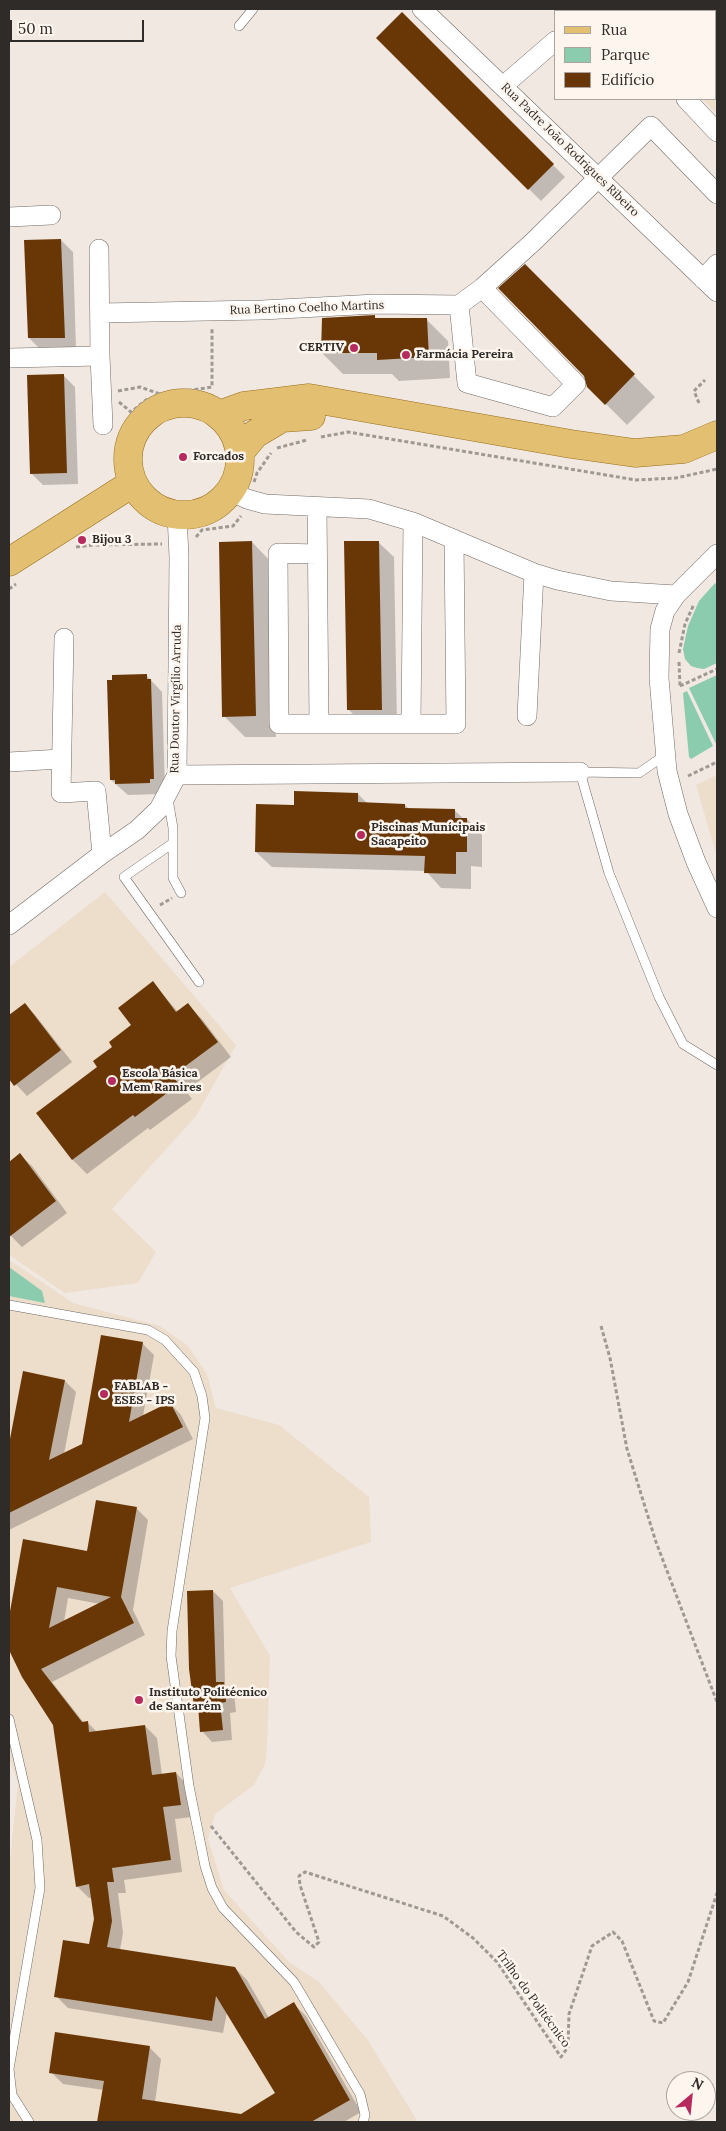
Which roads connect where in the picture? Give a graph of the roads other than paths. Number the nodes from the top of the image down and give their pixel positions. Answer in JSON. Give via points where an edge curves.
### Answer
{"nodes":[{"id":1,"x":253,"y":9,"type":"edge"},
{"id":2,"x":422,"y":9,"type":"edge"},
{"id":3,"x":239,"y":26,"type":"dead end"},
{"id":4,"x":554,"y":42,"type":"edge"},
{"id":5,"x":503,"y":86,"type":"junction"},
{"id":6,"x":687,"y":100,"type":"edge"},
{"id":7,"x":717,"y":132,"type":"edge"},
{"id":8,"x":597,"y":177,"type":"junction"},
{"id":9,"x":717,"y":194,"type":"edge"},
{"id":10,"x":51,"y":215,"type":"dead end"},
{"id":11,"x":9,"y":217,"type":"edge"},
{"id":12,"x":99,"y":249,"type":"dead end"},
{"id":13,"x":717,"y":264,"type":"edge"},
{"id":14,"x":703,"y":279,"type":"junction"},
{"id":15,"x":482,"y":288,"type":"junction"},
{"id":16,"x":717,"y":292,"type":"edge"},
{"id":17,"x":459,"y":305,"type":"junction"},
{"id":18,"x":100,"y":313,"type":"junction"},
{"id":19,"x":100,"y":356,"type":"junction"},
{"id":20,"x":9,"y":358,"type":"edge"},
{"id":21,"x":367,"y":410,"type":"junction"},
{"id":22,"x":219,"y":415,"type":"junction"},
{"id":23,"x":103,"y":426,"type":"dead end"},
{"id":24,"x":717,"y":435,"type":"edge"},
{"id":25,"x":240,"y":452,"type":"junction"},
{"id":26,"x":133,"y":483,"type":"junction"},
{"id":27,"x":239,"y":495,"type":"junction"},
{"id":28,"x":317,"y":507,"type":"junction"},
{"id":29,"x":177,"y":515,"type":"junction"},
{"id":30,"x":413,"y":522,"type":"junction"},
{"id":31,"x":454,"y":539,"type":"junction"},
{"id":32,"x":317,"y":554,"type":"junction"},
{"id":33,"x":717,"y":554,"type":"edge"},
{"id":34,"x":9,"y":562,"type":"edge"},
{"id":35,"x":534,"y":573,"type":"junction"},
{"id":36,"x":676,"y":595,"type":"junction"},
{"id":37,"x":64,"y":638,"type":"dead end"},
{"id":38,"x":527,"y":716,"type":"dead end"},
{"id":39,"x":411,"y":723,"type":"junction"},
{"id":40,"x":319,"y":724,"type":"junction"},
{"id":41,"x":665,"y":754,"type":"junction"},
{"id":42,"x":61,"y":759,"type":"junction"},
{"id":43,"x":9,"y":762,"type":"edge"},
{"id":44,"x":580,"y":772,"type":"junction"},
{"id":45,"x":177,"y":775,"type":"junction"},
{"id":46,"x":167,"y":794,"type":"junction"},
{"id":47,"x":173,"y":843,"type":"junction"},
{"id":48,"x":102,"y":854,"type":"junction"},
{"id":49,"x":181,"y":893,"type":"road end"},
{"id":50,"x":716,"y":903,"type":"edge"},
{"id":51,"x":9,"y":924,"type":"edge"},
{"id":52,"x":199,"y":982,"type":"dead end"},
{"id":53,"x":717,"y":1065,"type":"edge"},
{"id":54,"x":9,"y":1306,"type":"edge"},
{"id":55,"x":9,"y":1719,"type":"edge"},
{"id":56,"x":29,"y":2122,"type":"edge"},
{"id":57,"x":363,"y":2122,"type":"edge"}],
"edges":[{"from":1,"to":3,"type":"lane"},
{"from":2,"to":5,"type":"street","name":"Rua Padre João Rodrigues Ribeiro"},
{"from":4,"to":5,"type":"street"},
{"from":5,"to":8,"type":"street","name":"Rua Padre João Rodrigues Ribeiro"},
{"from":6,"to":7,"type":"street"},
{"from":8,"to":9,"type":"street","via":[[651,126]]},
{"from":8,"to":14,"type":"street","name":"Rua Padre João Rodrigues Ribeiro"},
{"from":8,"to":15,"type":"street"},
{"from":10,"to":11,"type":"street"},
{"from":12,"to":18,"type":"street"},
{"from":13,"to":14,"type":"street"},
{"from":14,"to":16,"type":"street","name":"Rua Padre João Rodrigues Ribeiro"},
{"from":15,"to":17,"type":"street"},
{"from":15,"to":17,"type":"street","via":[[576,384],[553,407],[466,383]]},
{"from":17,"to":18,"type":"street","name":"Rua Bertino Coelho Martins","via":[[376,304],[212,312]]},
{"from":18,"to":19,"type":"street"},
{"from":19,"to":20,"type":"street"},
{"from":19,"to":23,"type":"street"},
{"from":21,"to":22,"type":"main road","via":[[309,398],[244,406]]},
{"from":21,"to":24,"type":"main road","via":[[635,453],[684,449]]},
{"from":21,"to":25,"type":"main road","via":[[282,418],[255,434]]},
{"from":22,"to":25,"type":"main road","via":[[233,431]]},
{"from":22,"to":26,"type":"main road","via":[[202,406],[183,403],[165,406],[149,416],[136,430],[129,446],[128,465]]},
{"from":25,"to":27,"type":"main road"},
{"from":26,"to":29,"type":"main road","via":[[144,499],[159,510]]},
{"from":26,"to":34,"type":"main road"},
{"from":27,"to":28,"type":"street","via":[[265,504]]},
{"from":27,"to":29,"type":"main road","via":[[198,514]]},
{"from":28,"to":30,"type":"street","via":[[369,509]]},
{"from":28,"to":32,"type":"street"},
{"from":29,"to":45,"type":"street","name":"Rua Doutor Virgílio Arruda"},
{"from":30,"to":31,"type":"street"},
{"from":30,"to":39,"type":"street"},
{"from":31,"to":35,"type":"street"},
{"from":31,"to":39,"type":"street","via":[[456,724]]},
{"from":32,"to":40,"type":"street"},
{"from":32,"to":40,"type":"street","via":[[278,553],[279,724]]},
{"from":33,"to":36,"type":"street"},
{"from":35,"to":36,"type":"street","via":[[611,591]]},
{"from":35,"to":38,"type":"street"},
{"from":36,"to":41,"type":"street","via":[[665,611],[660,629],[659,678]]},
{"from":37,"to":42,"type":"street"},
{"from":39,"to":40,"type":"street"},
{"from":41,"to":44,"type":"lane","via":[[639,772]]},
{"from":41,"to":50,"type":"street","via":[[678,814]]},
{"from":42,"to":43,"type":"street"},
{"from":42,"to":48,"type":"street","via":[[61,793],[96,792]]},
{"from":44,"to":45,"type":"street"},
{"from":44,"to":53,"type":"lane","via":[[609,873],[659,997],[683,1044]]},
{"from":45,"to":46,"type":"street","name":"Rua Doutor Virgílio Arruda"},
{"from":46,"to":47,"type":"lane"},
{"from":46,"to":48,"type":"street","name":"Rua Doutor Virgílio Arruda","via":[[159,809],[137,830]]},
{"from":47,"to":49,"type":"lane","via":[[173,878]]},
{"from":47,"to":52,"type":"lane","via":[[124,876]]},
{"from":48,"to":51,"type":"street","name":"Rua Doutor Virgílio Arruda"},
{"from":54,"to":57,"type":"lane","via":[[148,1330],[165,1340],[194,1372],[205,1418],[172,1631],[171,1656],[205,1866],[222,1908],[294,1982],[360,2094],[365,2115]]},
{"from":55,"to":56,"type":"lane","via":[[36,1840],[40,1888],[9,2069],[12,2095]]}]}
